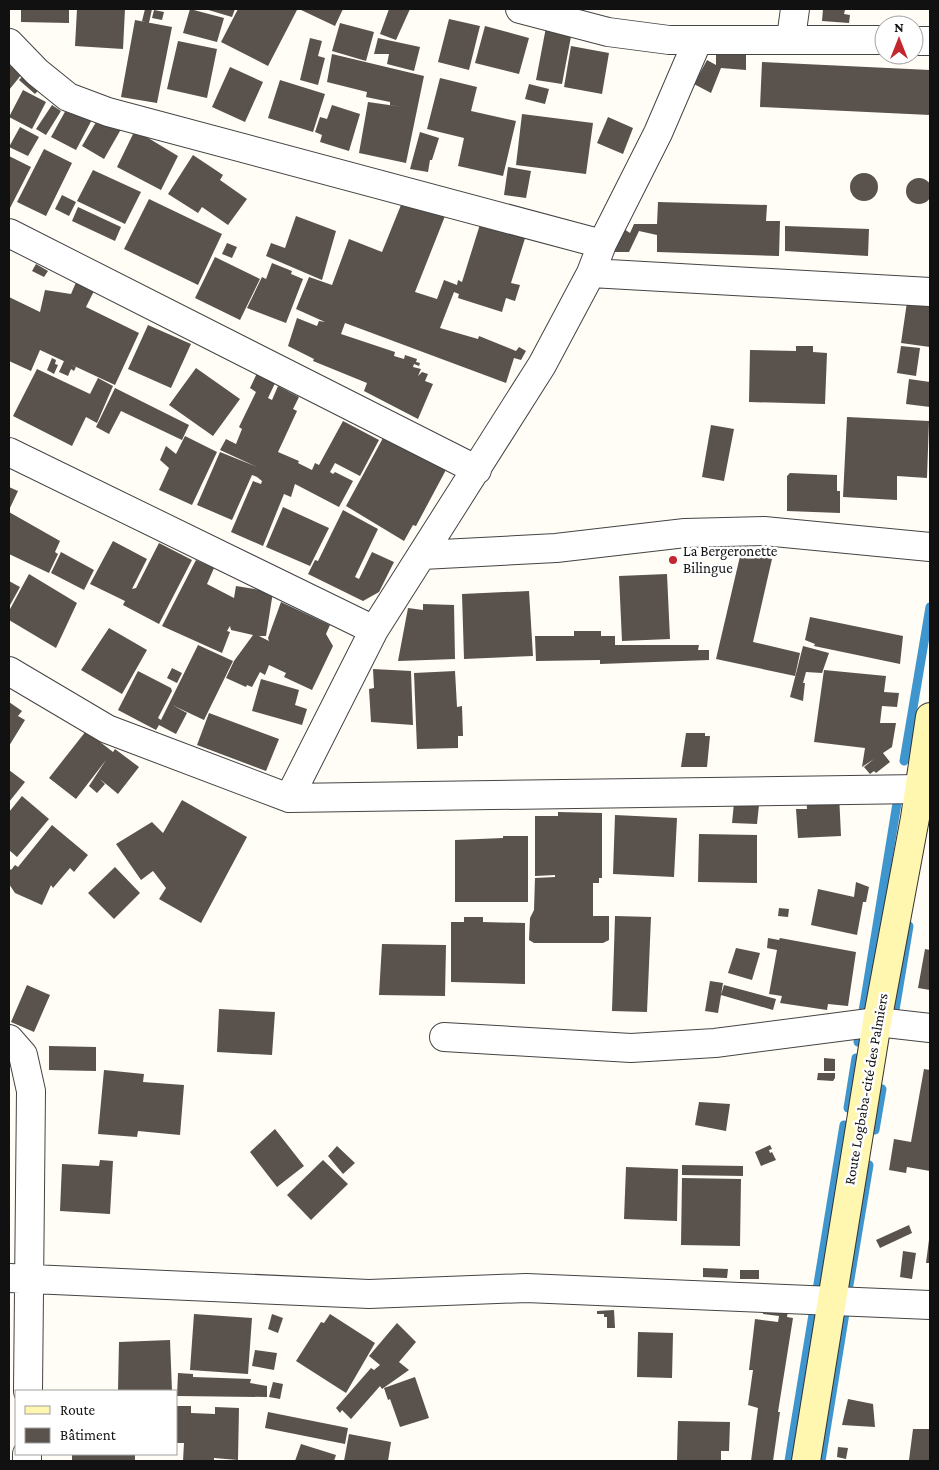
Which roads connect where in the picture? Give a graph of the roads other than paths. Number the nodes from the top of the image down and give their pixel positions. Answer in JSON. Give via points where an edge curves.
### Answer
{"nodes":[{"id":1,"x":520,"y":9,"type":"edge"},
{"id":2,"x":795,"y":9,"type":"edge"},
{"id":3,"x":791,"y":38,"type":"junction"},
{"id":4,"x":698,"y":40,"type":"junction"},
{"id":5,"x":874,"y":40,"type":"edge"},
{"id":6,"x":9,"y":43,"type":"edge"},
{"id":7,"x":9,"y":233,"type":"edge"},
{"id":8,"x":602,"y":244,"type":"junction"},
{"id":9,"x":591,"y":273,"type":"junction"},
{"id":10,"x":930,"y":292,"type":"edge"},
{"id":11,"x":9,"y":452,"type":"edge"},
{"id":12,"x":477,"y":470,"type":"junction"},
{"id":13,"x":930,"y":547,"type":"edge"},
{"id":14,"x":422,"y":555,"type":"junction"},
{"id":15,"x":374,"y":630,"type":"junction"},
{"id":16,"x":9,"y":671,"type":"edge"},
{"id":17,"x":930,"y":717,"type":"edge"},
{"id":18,"x":920,"y":789,"type":"junction"},
{"id":19,"x":289,"y":798,"type":"junction"},
{"id":20,"x":922,"y":817,"type":"edge"},
{"id":21,"x":877,"y":1022,"type":"junction"},
{"id":22,"x":930,"y":1028,"type":"edge"},
{"id":23,"x":444,"y":1037,"type":"dead end"},
{"id":24,"x":9,"y":1038,"type":"edge"},
{"id":25,"x":19,"y":1279,"type":"edge"},
{"id":26,"x":831,"y":1300,"type":"junction"},
{"id":27,"x":930,"y":1305,"type":"edge"},
{"id":28,"x":28,"y":1390,"type":"edge"},
{"id":29,"x":806,"y":1461,"type":"edge"}],
"edges":[{"from":1,"to":4,"type":"street","via":[[608,32],[669,40]]},
{"from":2,"to":3,"type":"street"},
{"from":3,"to":4,"type":"street"},
{"from":3,"to":5,"type":"street"},
{"from":4,"to":8,"type":"street","via":[[658,133]]},
{"from":6,"to":8,"type":"street","via":[[68,97],[108,112]]},
{"from":7,"to":12,"type":"street"},
{"from":8,"to":9,"type":"street"},
{"from":9,"to":10,"type":"street"},
{"from":9,"to":12,"type":"street","via":[[542,365]]},
{"from":11,"to":15,"type":"street"},
{"from":12,"to":14,"type":"street"},
{"from":13,"to":14,"type":"street","via":[[764,531],[685,533],[556,548]]},
{"from":14,"to":15,"type":"street"},
{"from":15,"to":19,"type":"street"},
{"from":16,"to":19,"type":"street","via":[[107,729]]},
{"from":17,"to":18,"type":"main road","name":"Route Logbaba-cité des Palmiers"},
{"from":18,"to":19,"type":"street"},
{"from":18,"to":20,"type":"main road","name":"Route Logbaba-cité des Palmiers"},
{"from":20,"to":21,"type":"main road","name":"Route Logbaba-cité des Palmiers"},
{"from":21,"to":22,"type":"street"},
{"from":21,"to":23,"type":"street","via":[[715,1043],[631,1048]]},
{"from":21,"to":26,"type":"main road","name":"Route Logbaba-cité des Palmiers"},
{"from":24,"to":25,"type":"street","via":[[23,1055],[31,1091]]},
{"from":25,"to":26,"type":"street","via":[[370,1294],[526,1288]]},
{"from":25,"to":28,"type":"street"},
{"from":26,"to":27,"type":"street"},
{"from":26,"to":29,"type":"main road","name":"Route Logbaba-cité des Palmiers"}]}
